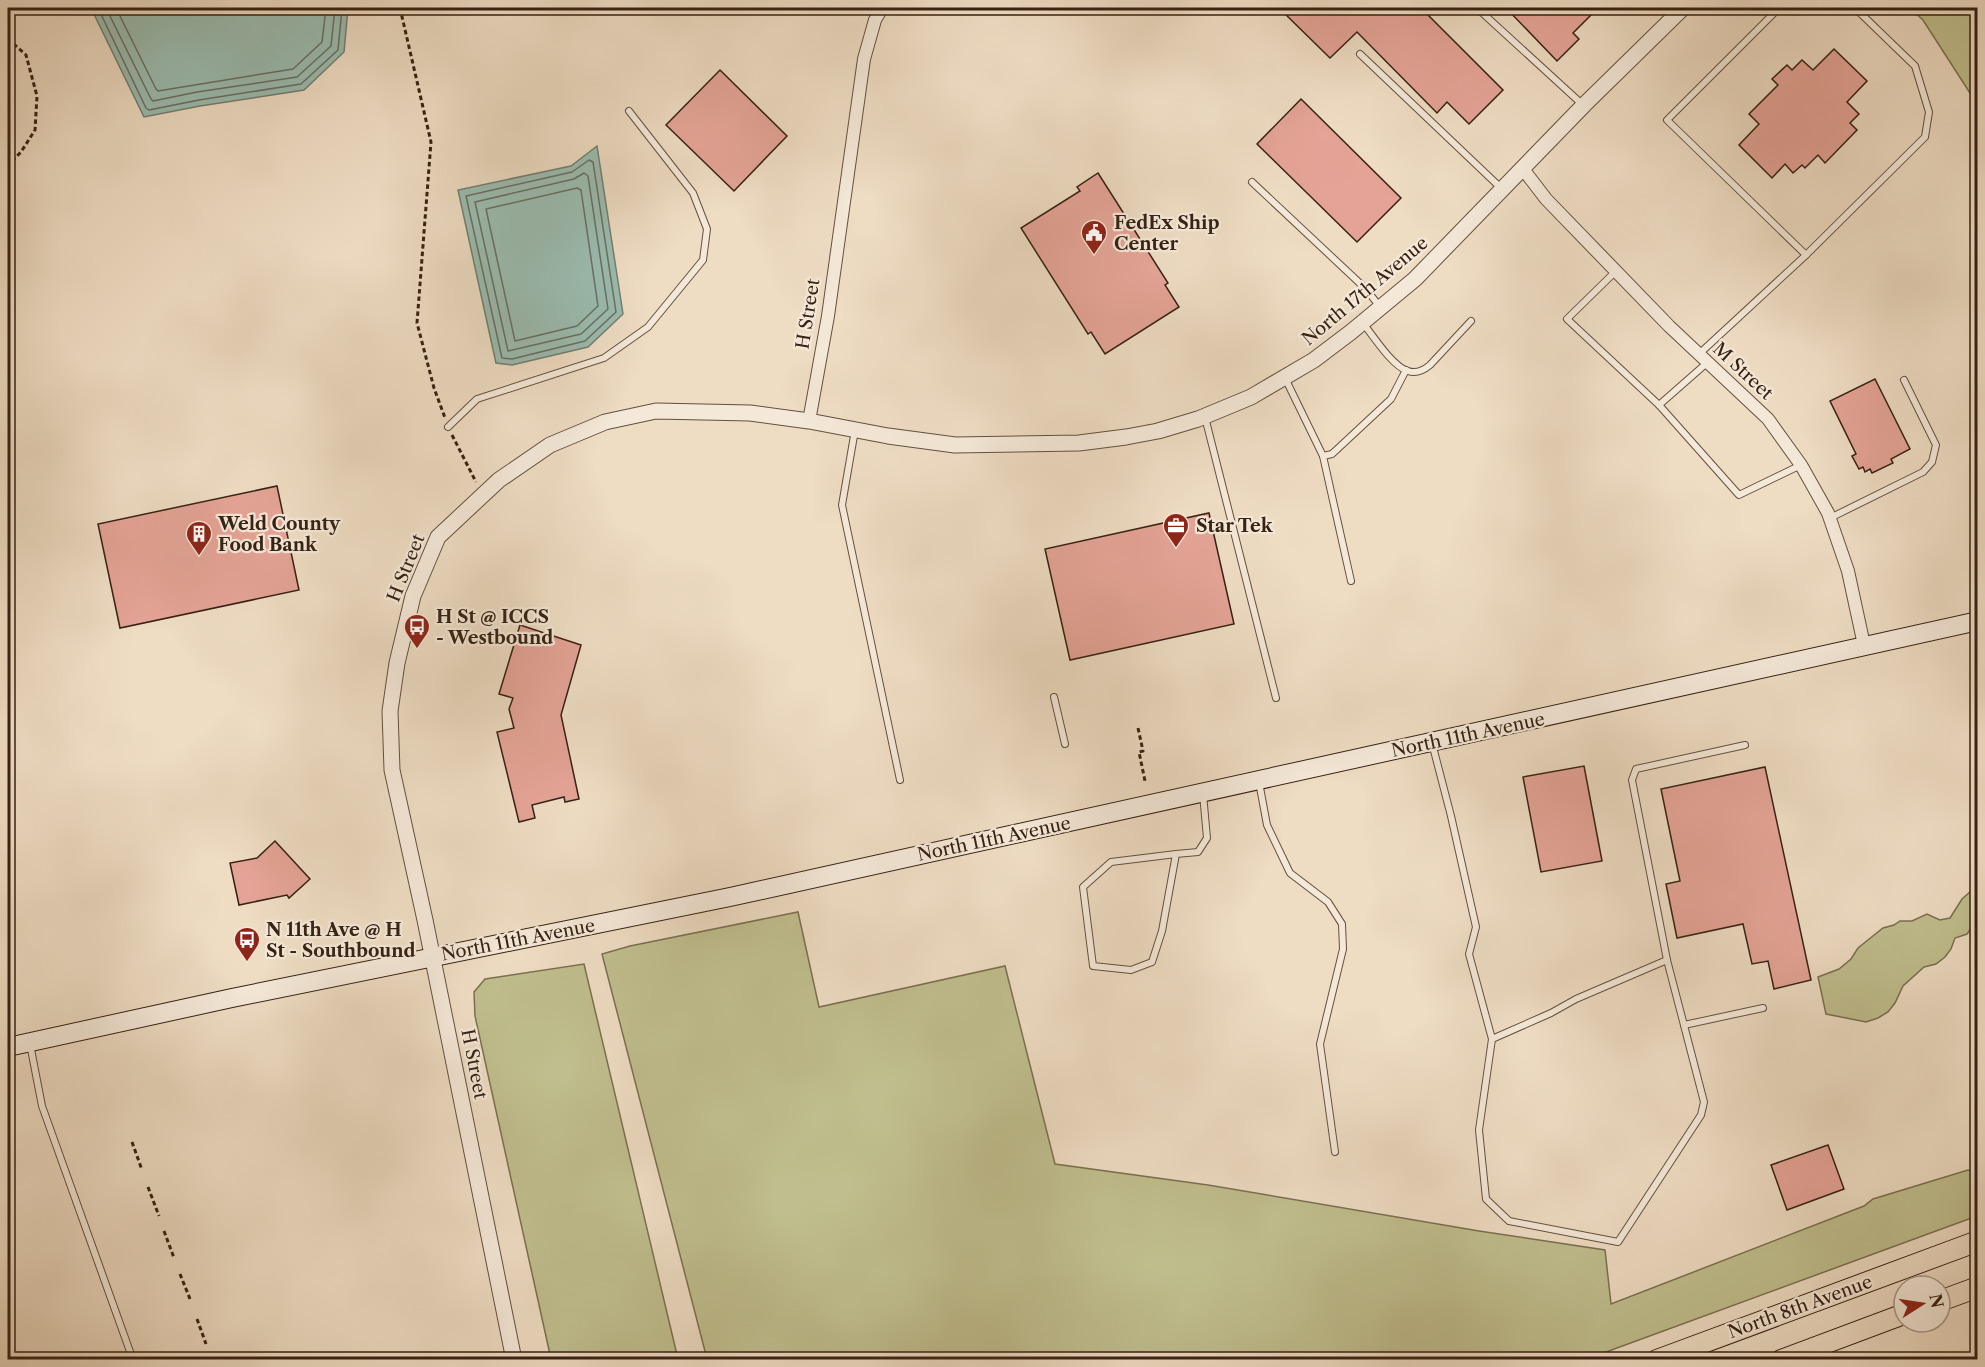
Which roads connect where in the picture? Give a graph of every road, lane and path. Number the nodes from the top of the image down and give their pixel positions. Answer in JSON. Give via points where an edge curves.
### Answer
{"nodes":[{"id":1,"x":400,"y":8,"type":"edge"},
{"id":2,"x":882,"y":8,"type":"edge"},
{"id":3,"x":1478,"y":8,"type":"edge"},
{"id":4,"x":1683,"y":8,"type":"edge"},
{"id":5,"x":1779,"y":8,"type":"edge"},
{"id":6,"x":1855,"y":8,"type":"edge"},
{"id":7,"x":8,"y":39,"type":"edge"},
{"id":8,"x":1360,"y":54,"type":"dead end"},
{"id":9,"x":1584,"y":105,"type":"junction"},
{"id":10,"x":629,"y":111,"type":"dead end"},
{"id":11,"x":8,"y":165,"type":"edge"},
{"id":12,"x":1523,"y":169,"type":"junction"},
{"id":13,"x":1251,"y":182,"type":"dead end"},
{"id":14,"x":1502,"y":190,"type":"junction"},
{"id":15,"x":1806,"y":255,"type":"junction"},
{"id":16,"x":1616,"y":271,"type":"junction"},
{"id":17,"x":1381,"y":308,"type":"junction"},
{"id":18,"x":1472,"y":321,"type":"dead end"},
{"id":19,"x":1362,"y":323,"type":"junction"},
{"id":20,"x":1704,"y":358,"type":"junction"},
{"id":21,"x":1406,"y":370,"type":"junction"},
{"id":22,"x":1284,"y":377,"type":"junction"},
{"id":23,"x":1904,"y":380,"type":"dead end"},
{"id":24,"x":1659,"y":405,"type":"junction"},
{"id":25,"x":1204,"y":416,"type":"junction"},
{"id":26,"x":809,"y":421,"type":"junction"},
{"id":27,"x":448,"y":427,"type":"junction"},
{"id":28,"x":855,"y":429,"type":"junction"},
{"id":29,"x":1323,"y":456,"type":"junction"},
{"id":30,"x":1801,"y":465,"type":"junction"},
{"id":31,"x":483,"y":494,"type":"junction"},
{"id":32,"x":1830,"y":518,"type":"junction"},
{"id":33,"x":1351,"y":581,"type":"dead end"},
{"id":34,"x":1977,"y":621,"type":"edge"},
{"id":35,"x":1864,"y":645,"type":"junction"},
{"id":36,"x":1054,"y":697,"type":"dead end"},
{"id":37,"x":1276,"y":698,"type":"dead end"},
{"id":38,"x":1138,"y":728,"type":"dead end"},
{"id":39,"x":1432,"y":743,"type":"junction"},
{"id":40,"x":1065,"y":744,"type":"dead end"},
{"id":41,"x":1745,"y":745,"type":"dead end"},
{"id":42,"x":900,"y":780,"type":"dead end"},
{"id":43,"x":1259,"y":781,"type":"junction"},
{"id":44,"x":1145,"y":782,"type":"dead end"},
{"id":45,"x":1203,"y":793,"type":"junction"},
{"id":46,"x":1176,"y":854,"type":"junction"},
{"id":47,"x":433,"y":957,"type":"junction"},
{"id":48,"x":1667,"y":960,"type":"junction"},
{"id":49,"x":1763,"y":1008,"type":"dead end"},
{"id":50,"x":1684,"y":1025,"type":"junction"},
{"id":51,"x":1492,"y":1039,"type":"junction"},
{"id":52,"x":30,"y":1042,"type":"junction"},
{"id":53,"x":8,"y":1047,"type":"edge"},
{"id":54,"x":132,"y":1142,"type":"dead end"},
{"id":55,"x":1335,"y":1152,"type":"dead end"},
{"id":56,"x":142,"y":1170,"type":"dead end"},
{"id":57,"x":148,"y":1187,"type":"dead end"},
{"id":58,"x":159,"y":1216,"type":"dead end"},
{"id":59,"x":164,"y":1231,"type":"dead end"},
{"id":60,"x":1977,"y":1241,"type":"edge"},
{"id":61,"x":174,"y":1258,"type":"dead end"},
{"id":62,"x":180,"y":1274,"type":"dead end"},
{"id":63,"x":1977,"y":1287,"type":"edge"},
{"id":64,"x":1952,"y":1296,"type":"edge"},
{"id":65,"x":189,"y":1299,"type":"dead end"},
{"id":66,"x":1892,"y":1318,"type":"edge"},
{"id":67,"x":197,"y":1319,"type":"dead end"},
{"id":68,"x":206,"y":1344,"type":"dead end"},
{"id":69,"x":133,"y":1359,"type":"edge"},
{"id":70,"x":514,"y":1359,"type":"edge"},
{"id":71,"x":1657,"y":1359,"type":"edge"},
{"id":72,"x":1781,"y":1359,"type":"edge"}],
"edges":[{"from":1,"to":27,"type":"path","via":[[431,142],[417,323]]},
{"from":2,"to":26,"type":"street","name":"H Street","via":[[864,59],[828,316]]},
{"from":3,"to":9,"type":"lane"},
{"from":4,"to":9,"type":"street","name":"North 17th Avenue"},
{"from":5,"to":15,"type":"lane","via":[[1667,120]]},
{"from":6,"to":15,"type":"lane","via":[[1915,66],[1929,112],[1924,137]]},
{"from":7,"to":11,"type":"path","via":[[26,55],[38,96],[35,130]]},
{"from":8,"to":14,"type":"lane"},
{"from":9,"to":12,"type":"street","name":"North 17th Avenue"},
{"from":10,"to":27,"type":"lane","via":[[693,193],[707,229],[703,260],[648,327],[604,358],[477,399]]},
{"from":12,"to":14,"type":"street","name":"North 17th Avenue"},
{"from":12,"to":16,"type":"street","name":"M Street","via":[[1546,200]]},
{"from":13,"to":17,"type":"lane","via":[[1366,289]]},
{"from":14,"to":17,"type":"street","name":"North 17th Avenue"},
{"from":15,"to":20,"type":"lane"},
{"from":16,"to":20,"type":"street","name":"M Street"},
{"from":16,"to":24,"type":"lane","via":[[1567,320]]},
{"from":17,"to":19,"type":"street","name":"North 17th Avenue"},
{"from":18,"to":21,"type":"lane","via":[[1430,365],[1422,370]]},
{"from":19,"to":21,"type":"lane","via":[[1397,365]]},
{"from":19,"to":22,"type":"street","name":"North 17th Avenue","via":[[1314,360]]},
{"from":20,"to":24,"type":"lane"},
{"from":20,"to":30,"type":"street","name":"M Street","via":[[1768,419]]},
{"from":21,"to":29,"type":"lane","via":[[1391,399],[1332,454]]},
{"from":22,"to":25,"type":"street","name":"North 17th Avenue","via":[[1251,397]]},
{"from":22,"to":29,"type":"lane"},
{"from":23,"to":32,"type":"lane","via":[[1936,445],[1932,462],[1923,472]]},
{"from":24,"to":30,"type":"lane","via":[[1739,495]]},
{"from":25,"to":28,"type":"street","name":"North 17th Avenue","via":[[1126,437],[1078,443],[955,445]]},
{"from":25,"to":37,"type":"lane"},
{"from":26,"to":28,"type":"street","name":"North 17th Avenue"},
{"from":26,"to":31,"type":"street","name":"H Street","via":[[750,413],[656,411],[605,422],[550,444]]},
{"from":27,"to":31,"type":"path"},
{"from":28,"to":42,"type":"lane","via":[[842,505]]},
{"from":29,"to":33,"type":"lane"},
{"from":30,"to":32,"type":"street","name":"M Street"},
{"from":31,"to":47,"type":"street","name":"H Street","via":[[438,537],[417,585],[397,663],[390,711],[393,770]]},
{"from":32,"to":35,"type":"street","name":"M Street","via":[[1848,570]]},
{"from":34,"to":35,"type":"main road","name":"North 11th Avenue"},
{"from":35,"to":39,"type":"main road","name":"North 11th Avenue"},
{"from":36,"to":40,"type":"lane"},
{"from":38,"to":44,"type":"path"},
{"from":39,"to":43,"type":"main road","name":"North 11th Avenue"},
{"from":39,"to":51,"type":"lane","via":[[1476,927],[1469,954]]},
{"from":41,"to":48,"type":"lane","via":[[1636,769],[1632,780]]},
{"from":43,"to":45,"type":"main road","name":"North 11th Avenue"},
{"from":43,"to":55,"type":"lane","via":[[1267,825],[1290,873],[1328,902],[1342,924],[1343,950],[1320,1044]]},
{"from":45,"to":46,"type":"lane","via":[[1207,838],[1198,852]]},
{"from":45,"to":47,"type":"main road","name":"North 11th Avenue"},
{"from":46,"to":46,"type":"lane","via":[[1162,931],[1152,962],[1131,970],[1093,966],[1083,887],[1111,862]]},
{"from":47,"to":52,"type":"main road","name":"North 11th Avenue"},
{"from":47,"to":70,"type":"street","name":"H Street"},
{"from":48,"to":50,"type":"lane"},
{"from":48,"to":51,"type":"lane"},
{"from":49,"to":50,"type":"lane"},
{"from":50,"to":51,"type":"lane","via":[[1704,1102],[1701,1115],[1618,1242],[1509,1221],[1486,1199],[1479,1130]]},
{"from":52,"to":53,"type":"main road","name":"North 11th Avenue"},
{"from":52,"to":69,"type":"lane","via":[[42,1106]]},
{"from":54,"to":56,"type":"path"},
{"from":57,"to":58,"type":"path"},
{"from":59,"to":61,"type":"path"},
{"from":60,"to":71,"type":"main road","name":"North 8th Avenue"},
{"from":62,"to":65,"type":"path"},
{"from":63,"to":64,"type":"main road"},
{"from":66,"to":72,"type":"main road"},
{"from":67,"to":68,"type":"path"}]}
